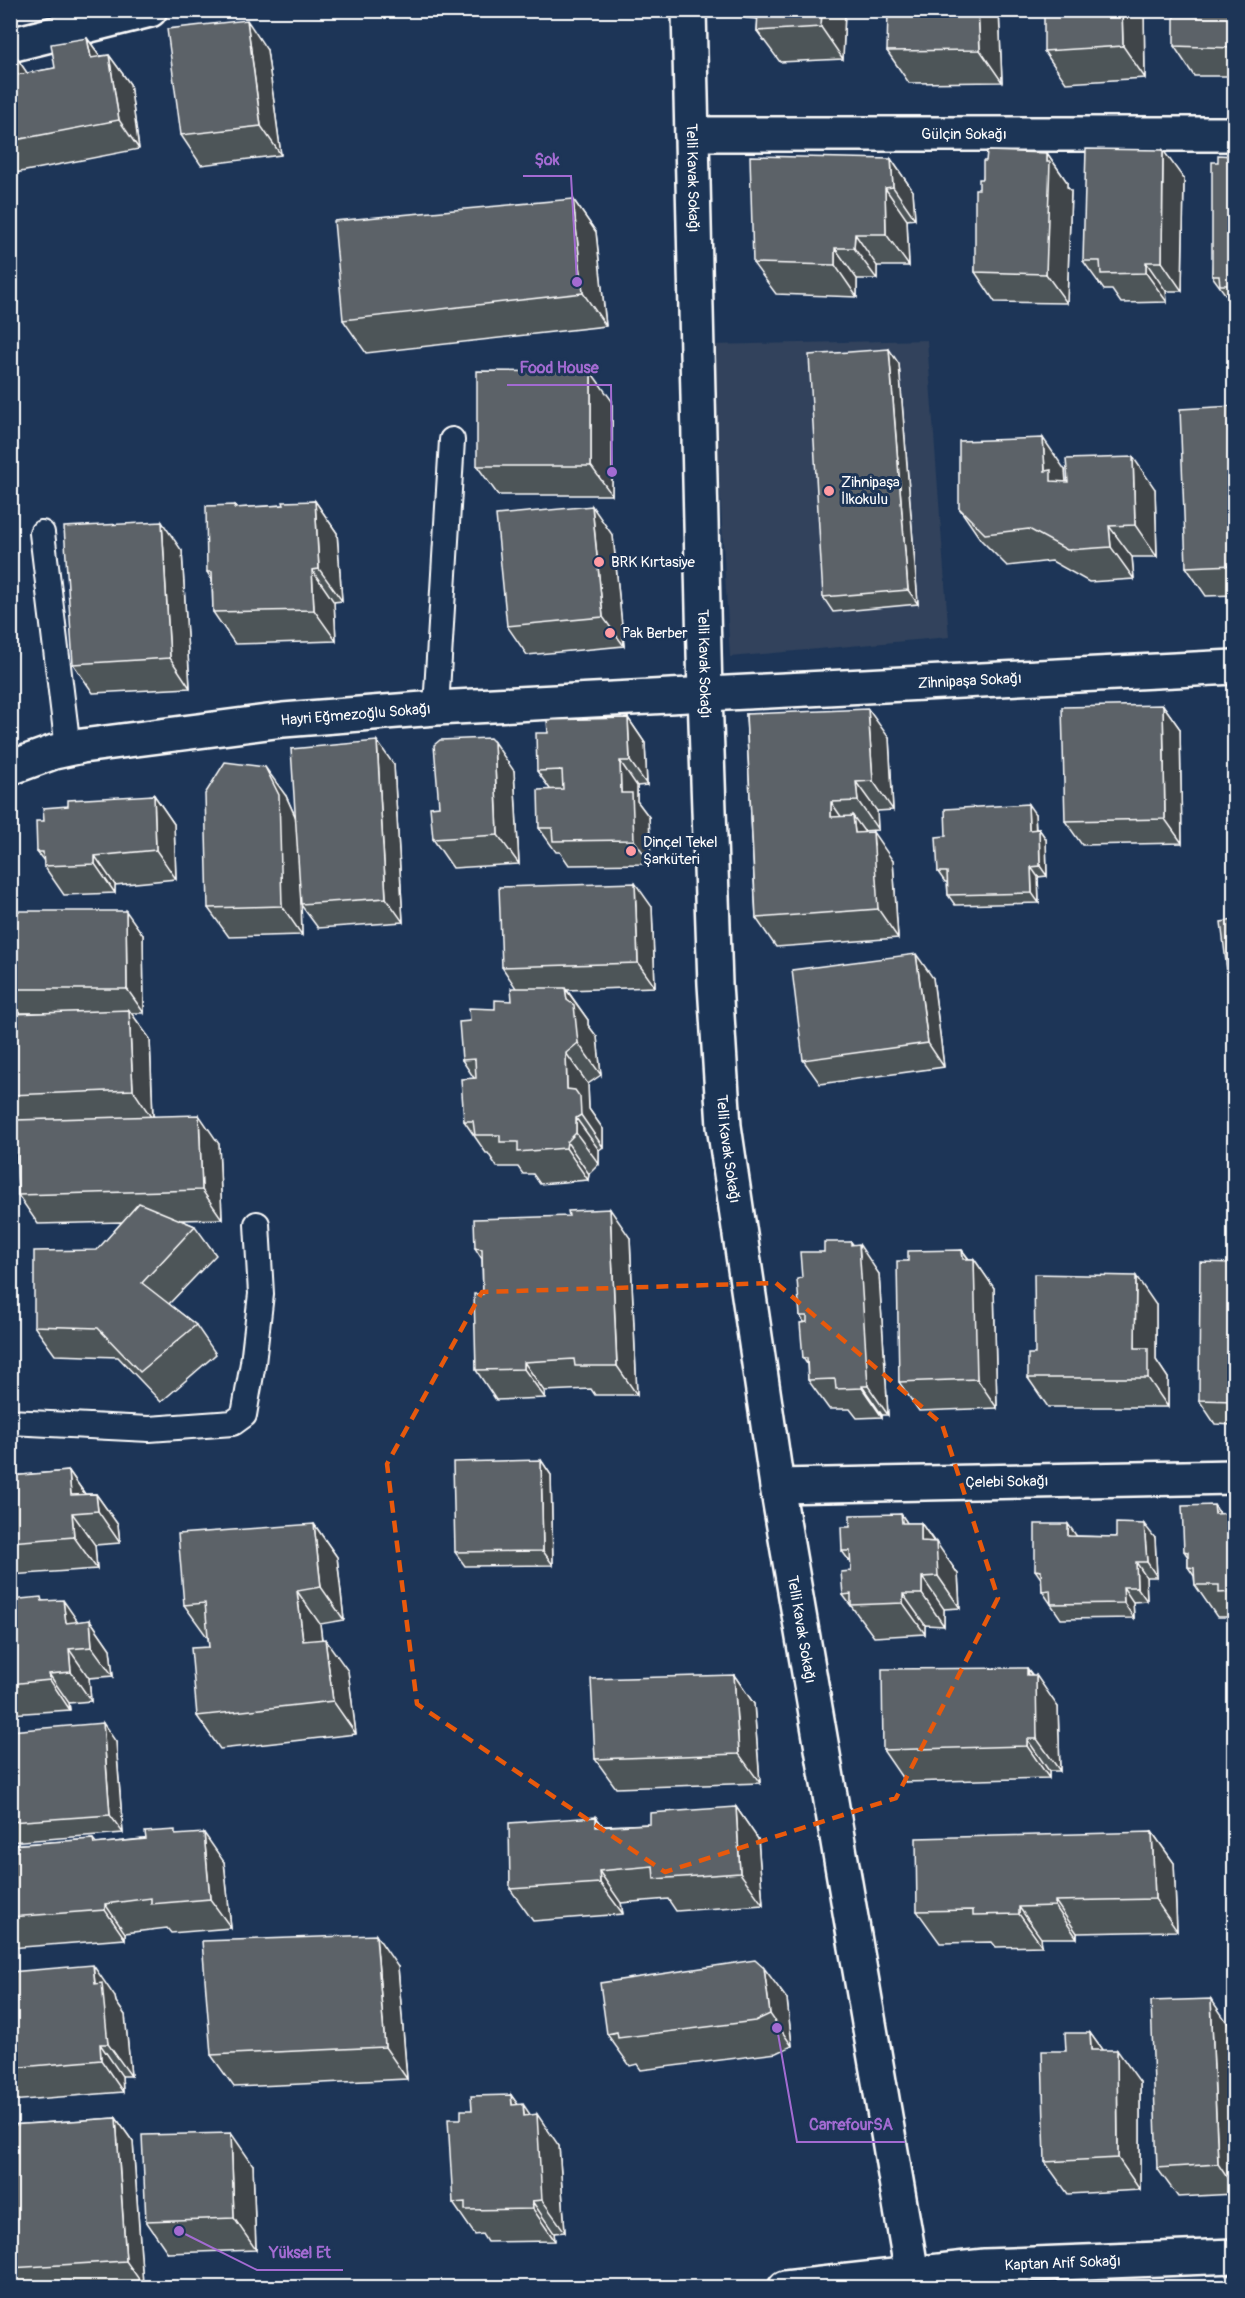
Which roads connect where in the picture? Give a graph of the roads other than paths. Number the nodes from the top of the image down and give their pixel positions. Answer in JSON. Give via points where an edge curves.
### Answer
{"nodes":[{"id":1,"x":150,"y":10,"type":"edge"},
{"id":2,"x":689,"y":10,"type":"edge"},
{"id":3,"x":10,"y":45,"type":"edge"},
{"id":4,"x":692,"y":134,"type":"junction"},
{"id":5,"x":1234,"y":134,"type":"edge"},
{"id":6,"x":452,"y":440,"type":"dead end"},
{"id":7,"x":42,"y":533,"type":"dead end"},
{"id":8,"x":1234,"y":667,"type":"edge"},
{"id":9,"x":705,"y":694,"type":"junction"},
{"id":10,"x":436,"y":708,"type":"junction"},
{"id":11,"x":68,"y":749,"type":"junction"},
{"id":12,"x":10,"y":768,"type":"edge"},
{"id":13,"x":256,"y":1224,"type":"dead end"},
{"id":14,"x":10,"y":1422,"type":"edge"},
{"id":15,"x":1234,"y":1477,"type":"edge"},
{"id":16,"x":777,"y":1486,"type":"junction"},
{"id":17,"x":1234,"y":2256,"type":"edge"},
{"id":18,"x":912,"y":2274,"type":"junction"},
{"id":19,"x":785,"y":2288,"type":"edge"}],
"edges":[{"from":1,"to":3,"type":"street"},
{"from":2,"to":4,"type":"street","name":"Telli Kavak Sokağı"},
{"from":4,"to":5,"type":"street","name":"Gülçin Sokağı"},
{"from":4,"to":9,"type":"street","name":"Telli Kavak Sokağı"},
{"from":6,"to":10,"type":"lane"},
{"from":7,"to":11,"type":"lane"},
{"from":8,"to":9,"type":"street","name":"Zihnipaşa Sokağı"},
{"from":9,"to":10,"type":"street","name":"Hayri Eğmezoğlu Sokağı"},
{"from":9,"to":16,"type":"street","name":"Telli Kavak Sokağı","via":[[724,1126]]},
{"from":10,"to":11,"type":"street","name":"Hayri Eğmezoğlu Sokağı","via":[[283,720]]},
{"from":11,"to":12,"type":"street","name":"Hayri Eğmezoğlu Sokağı"},
{"from":13,"to":14,"type":"lane","via":[[261,1294],[244,1415],[233,1424],[149,1429]]},
{"from":15,"to":16,"type":"street","name":"Çelebi Sokağı"},
{"from":16,"to":18,"type":"street","name":"Telli Kavak Sokağı"},
{"from":17,"to":18,"type":"street","name":"Kaptan Arif Sokağı","via":[[985,2266]]},
{"from":18,"to":19,"type":"street","name":"Kaptan Arif Sokağı"}]}
